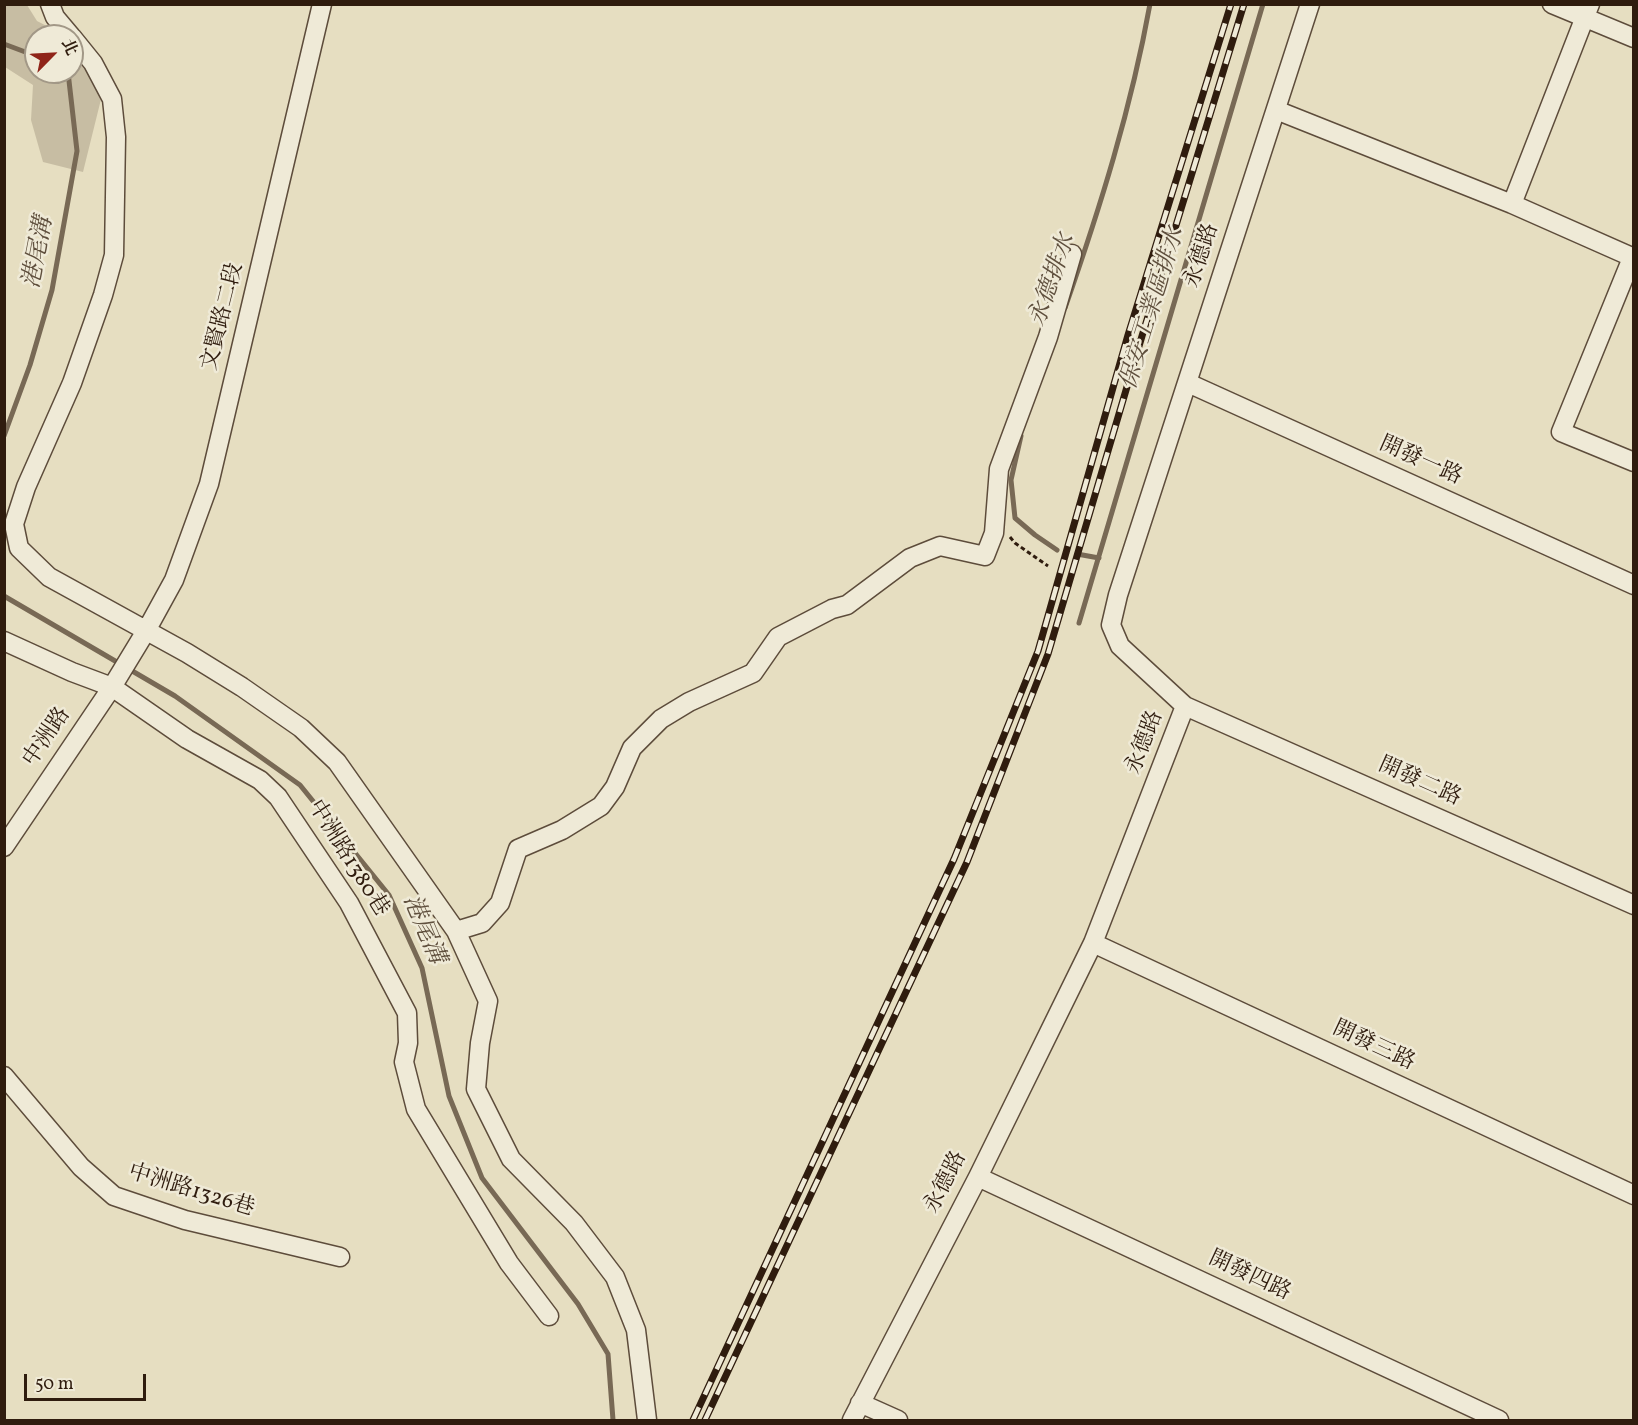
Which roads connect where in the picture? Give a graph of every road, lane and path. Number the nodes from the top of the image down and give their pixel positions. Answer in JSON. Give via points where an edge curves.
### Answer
{"nodes":[{"id":1,"x":50,"y":4,"type":"edge"},
{"id":2,"x":322,"y":4,"type":"edge"},
{"id":3,"x":1310,"y":4,"type":"edge"},
{"id":4,"x":1552,"y":4,"type":"edge"},
{"id":5,"x":1588,"y":11,"type":"edge"},
{"id":6,"x":61,"y":24,"type":"edge"},
{"id":7,"x":1634,"y":38,"type":"edge"},
{"id":8,"x":84,"y":52,"type":"edge"},
{"id":9,"x":1276,"y":110,"type":"junction"},
{"id":10,"x":1512,"y":204,"type":"junction"},
{"id":11,"x":1072,"y":254,"type":"dead end"},
{"id":12,"x":1633,"y":258,"type":"edge"},
{"id":13,"x":1188,"y":383,"type":"junction"},
{"id":14,"x":1634,"y":462,"type":"edge"},
{"id":15,"x":995,"y":520,"type":"junction"},
{"id":16,"x":1048,"y":566,"type":"dead end"},
{"id":17,"x":1634,"y":585,"type":"edge"},
{"id":18,"x":146,"y":631,"type":"junction"},
{"id":19,"x":4,"y":641,"type":"edge"},
{"id":20,"x":112,"y":687,"type":"junction"},
{"id":21,"x":1185,"y":706,"type":"junction"},
{"id":22,"x":4,"y":847,"type":"edge"},
{"id":23,"x":1634,"y":905,"type":"edge"},
{"id":24,"x":456,"y":931,"type":"junction"},
{"id":25,"x":1093,"y":943,"type":"junction"},
{"id":26,"x":4,"y":1076,"type":"edge"},
{"id":27,"x":978,"y":1177,"type":"junction"},
{"id":28,"x":1634,"y":1195,"type":"edge"},
{"id":29,"x":340,"y":1257,"type":"dead end"},
{"id":30,"x":549,"y":1316,"type":"dead end"},
{"id":31,"x":860,"y":1403,"type":"junction"},
{"id":32,"x":647,"y":1420,"type":"edge"},
{"id":33,"x":852,"y":1420,"type":"edge"},
{"id":34,"x":897,"y":1420,"type":"edge"},
{"id":35,"x":1499,"y":1420,"type":"edge"}],
"edges":[{"from":1,"to":6,"type":"street"},
{"from":2,"to":18,"type":"street","name":"文賢路二段","via":[[209,484],[174,580]]},
{"from":3,"to":9,"type":"street","name":"永德路"},
{"from":4,"to":5,"type":"street"},
{"from":5,"to":7,"type":"street"},
{"from":5,"to":10,"type":"street"},
{"from":8,"to":18,"type":"street","via":[[112,99],[116,137],[114,255],[72,383],[14,524],[19,548],[49,577]]},
{"from":9,"to":10,"type":"street"},
{"from":9,"to":13,"type":"street","name":"永德路"},
{"from":10,"to":12,"type":"street"},
{"from":11,"to":15,"type":"street","via":[[1048,337],[999,469]]},
{"from":12,"to":14,"type":"street","via":[[1561,432]]},
{"from":13,"to":17,"type":"street","name":"開發一路"},
{"from":13,"to":21,"type":"street","name":"永德路","via":[[1111,625],[1120,646]]},
{"from":15,"to":16,"type":"path","via":[[1015,543]]},
{"from":15,"to":24,"type":"street","via":[[985,556],[940,546],[910,558],[847,605],[778,637],[753,673],[661,719],[632,748],[615,787],[601,806],[562,830],[518,849],[500,903],[482,923]]},
{"from":18,"to":20,"type":"street","name":"文賢路二段"},
{"from":18,"to":24,"type":"street","via":[[242,687],[301,728],[337,762]]},
{"from":19,"to":20,"type":"street","name":"中洲路1380巷"},
{"from":20,"to":22,"type":"street","name":"中洲路"},
{"from":20,"to":30,"type":"street","name":"中洲路1380巷","via":[[187,739],[260,780],[290,814],[350,903],[407,1013],[404,1062],[416,1109],[509,1263]]},
{"from":21,"to":23,"type":"street","name":"開發二路"},
{"from":21,"to":25,"type":"street","name":"永德路"},
{"from":24,"to":32,"type":"street","via":[[488,1001],[476,1089],[511,1159],[574,1223],[615,1277],[636,1330]]},
{"from":25,"to":27,"type":"street","name":"永德路"},
{"from":25,"to":28,"type":"street","name":"開發三路"},
{"from":26,"to":29,"type":"street","name":"中洲路1326巷","via":[[81,1167],[114,1196],[185,1220]]},
{"from":27,"to":31,"type":"street","name":"永德路"},
{"from":27,"to":35,"type":"street","name":"開發四路"},
{"from":31,"to":33,"type":"street","name":"永德路"},
{"from":31,"to":34,"type":"street"}]}
